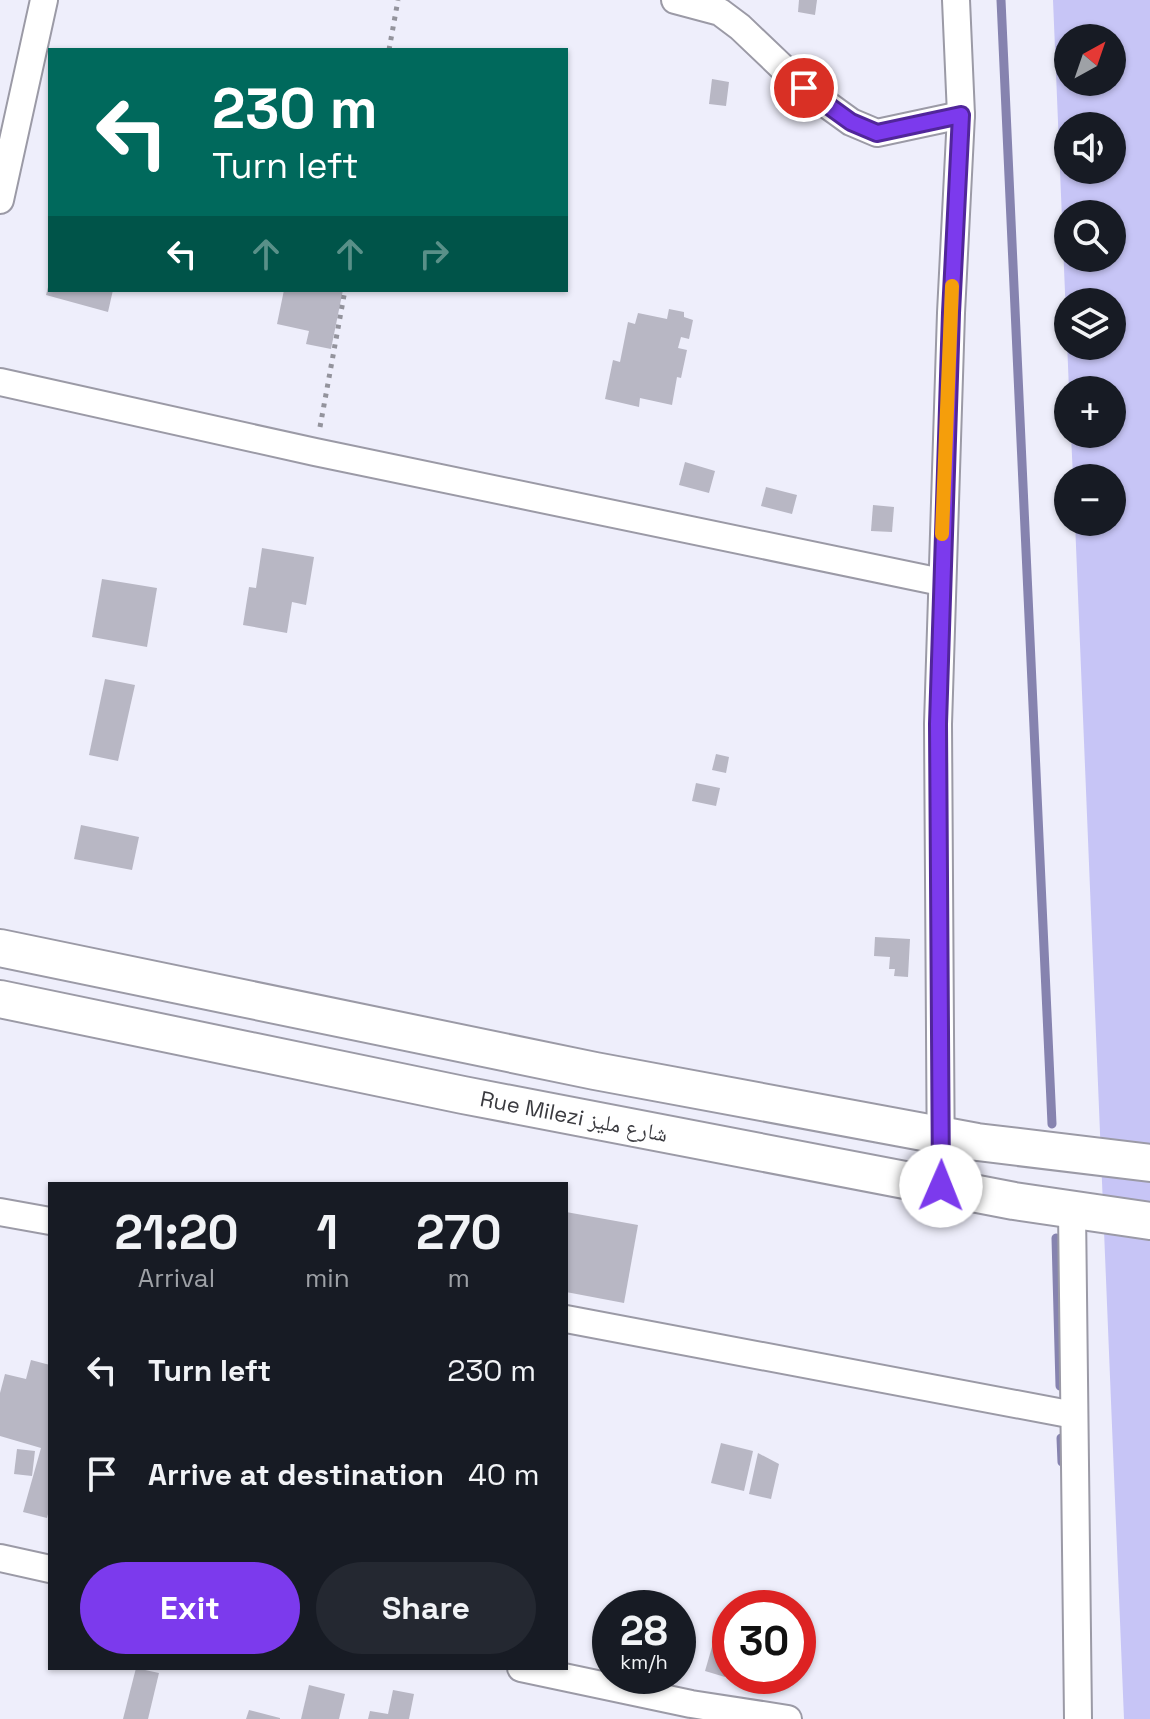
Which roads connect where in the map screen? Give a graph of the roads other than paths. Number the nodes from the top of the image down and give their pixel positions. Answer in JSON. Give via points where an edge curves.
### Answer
{"nodes":[{"id":1,"x":44,"y":0,"type":"edge"},
{"id":2,"x":675,"y":0,"type":"edge"},
{"id":3,"x":956,"y":0,"type":"edge"},
{"id":4,"x":961,"y":115,"type":"junction"},
{"id":5,"x":0,"y":200,"type":"edge"},
{"id":6,"x":0,"y":382,"type":"edge"},
{"id":7,"x":941,"y":582,"type":"junction"},
{"id":8,"x":0,"y":948,"type":"edge"},
{"id":9,"x":0,"y":999,"type":"edge"},
{"id":10,"x":942,"y":1136,"type":"junction"},
{"id":11,"x":1150,"y":1163,"type":"edge"},
{"id":12,"x":941,"y":1186,"type":"junction"},
{"id":13,"x":1072,"y":1210,"type":"junction"},
{"id":14,"x":0,"y":1212,"type":"edge"},
{"id":15,"x":48,"y":1221,"type":"edge"},
{"id":16,"x":1150,"y":1221,"type":"edge"},
{"id":17,"x":568,"y":1319,"type":"edge"},
{"id":18,"x":1074,"y":1415,"type":"junction"},
{"id":19,"x":0,"y":1558,"type":"edge"},
{"id":20,"x":48,"y":1569,"type":"edge"},
{"id":21,"x":530,"y":1670,"type":"edge"},
{"id":22,"x":788,"y":1719,"type":"edge"},
{"id":23,"x":1078,"y":1719,"type":"edge"}],
"edges":[{"from":1,"to":5,"type":"street"},
{"from":2,"to":4,"type":"street","via":[[720,12],[804,88],[851,122],[877,133]]},
{"from":3,"to":4,"type":"street"},
{"from":4,"to":7,"type":"street"},
{"from":6,"to":7,"type":"street"},
{"from":7,"to":10,"type":"street"},
{"from":8,"to":10,"type":"street","via":[[595,1071]]},
{"from":9,"to":12,"type":"street","name":"Rue Milezi شارع مليز"},
{"from":10,"to":11,"type":"street"},
{"from":10,"to":12,"type":"street"},
{"from":12,"to":13,"type":"street","name":"Rue Milezi شارع مليز"},
{"from":13,"to":16,"type":"street","name":"Rue Milezi شارع مليز"},
{"from":13,"to":18,"type":"street"},
{"from":14,"to":15,"type":"street"},
{"from":17,"to":18,"type":"street"},
{"from":18,"to":23,"type":"street"},
{"from":19,"to":20,"type":"street"},
{"from":21,"to":22,"type":"street"}]}
